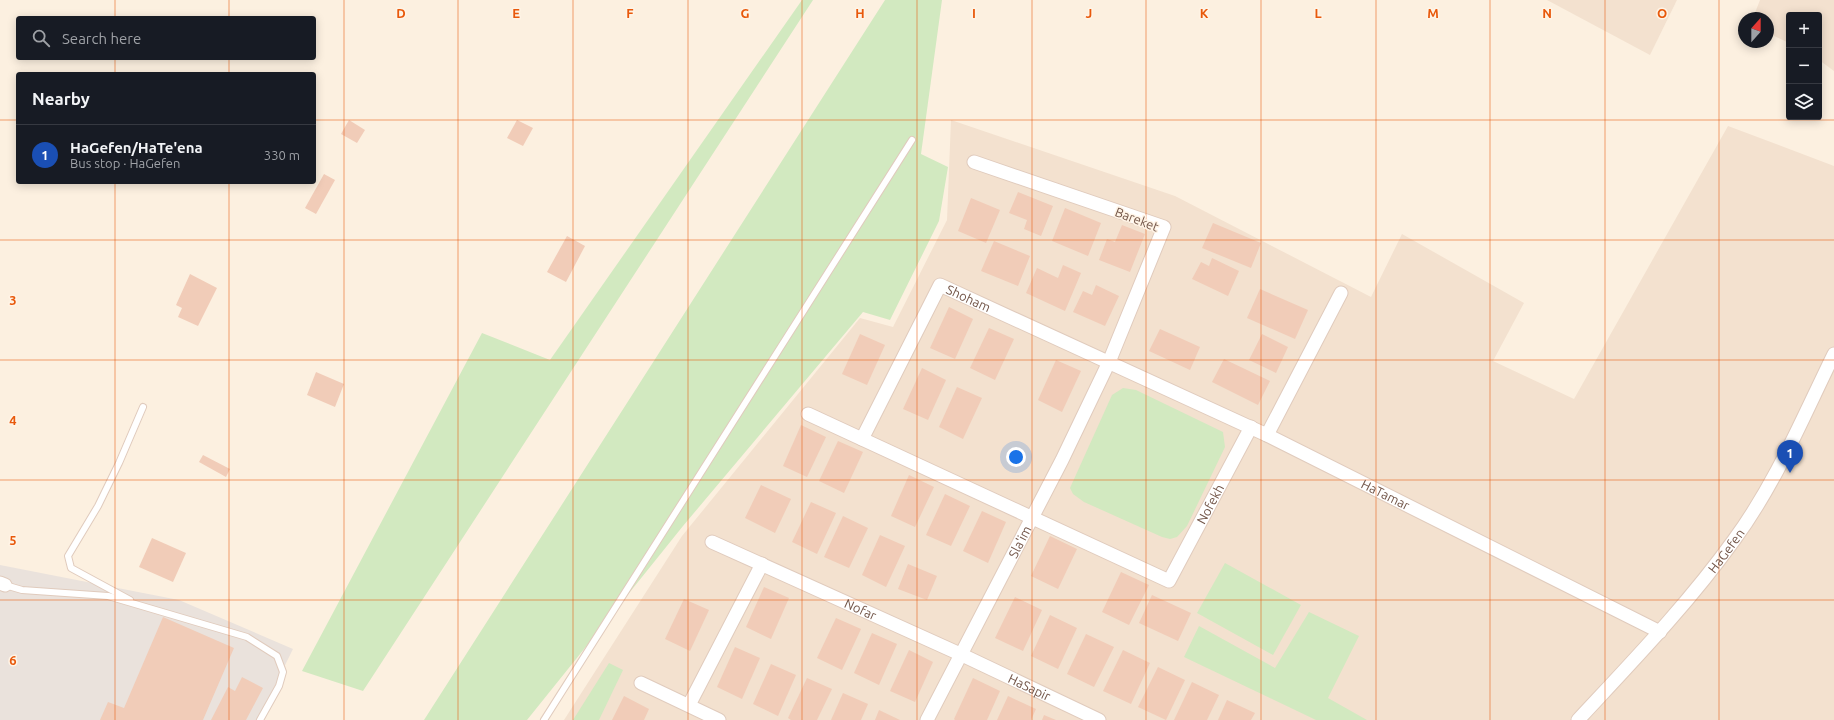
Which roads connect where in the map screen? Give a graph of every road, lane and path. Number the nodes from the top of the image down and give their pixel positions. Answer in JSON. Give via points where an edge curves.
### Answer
{"nodes":[{"id":1,"x":912,"y":140,"type":"dead end"},
{"id":2,"x":974,"y":162,"type":"dead end"},
{"id":3,"x":1341,"y":293,"type":"dead end"},
{"id":4,"x":1109,"y":362,"type":"junction"},
{"id":5,"x":1832,"y":363,"type":"edge"},
{"id":6,"x":143,"y":407,"type":"dead end"},
{"id":7,"x":808,"y":414,"type":"dead end"},
{"id":8,"x":1251,"y":427,"type":"junction"},
{"id":9,"x":1267,"y":435,"type":"junction"},
{"id":10,"x":862,"y":439,"type":"junction"},
{"id":11,"x":1031,"y":517,"type":"junction"},
{"id":12,"x":712,"y":542,"type":"dead end"},
{"id":13,"x":762,"y":564,"type":"junction"},
{"id":14,"x":2,"y":584,"type":"edge"},
{"id":15,"x":137,"y":603,"type":"junction"},
{"id":16,"x":1660,"y":632,"type":"junction"},
{"id":17,"x":960,"y":654,"type":"junction"},
{"id":18,"x":641,"y":683,"type":"dead end"},
{"id":19,"x":689,"y":705,"type":"junction"},
{"id":20,"x":260,"y":720,"type":"edge"},
{"id":21,"x":544,"y":720,"type":"edge"},
{"id":22,"x":719,"y":720,"type":"edge"},
{"id":23,"x":926,"y":720,"type":"edge"},
{"id":24,"x":1099,"y":720,"type":"edge"},
{"id":25,"x":1578,"y":720,"type":"edge"}],
"edges":[{"from":1,"to":21,"type":"lane"},
{"from":2,"to":4,"type":"street","name":"Bareket","via":[[1164,227]]},
{"from":3,"to":9,"type":"street"},
{"from":4,"to":8,"type":"street","name":"HaTamar"},
{"from":4,"to":10,"type":"street","name":"Shoham","via":[[940,285]]},
{"from":4,"to":11,"type":"street","name":"Sla'im"},
{"from":5,"to":16,"type":"street","name":"HaGefen","via":[[1762,497],[1734,540]]},
{"from":6,"to":15,"type":"lane","via":[[98,506],[68,556],[71,568]]},
{"from":7,"to":10,"type":"street"},
{"from":8,"to":9,"type":"street","name":"HaTamar"},
{"from":8,"to":11,"type":"street","name":"Nofekh","via":[[1169,581]]},
{"from":9,"to":16,"type":"street","name":"HaTamar"},
{"from":10,"to":11,"type":"street"},
{"from":11,"to":17,"type":"street","name":"Sla'im"},
{"from":12,"to":13,"type":"street","name":"Nofar"},
{"from":13,"to":17,"type":"street","name":"Nofar"},
{"from":13,"to":19,"type":"street"},
{"from":14,"to":15,"type":"lane","via":[[22,590],[108,596]]},
{"from":15,"to":20,"type":"lane","via":[[246,637],[277,656],[283,672],[279,686]]},
{"from":16,"to":25,"type":"street","name":"HaGefen"},
{"from":17,"to":23,"type":"street","name":"Sla'im"},
{"from":17,"to":24,"type":"street","name":"HaSapir"},
{"from":18,"to":19,"type":"street"},
{"from":19,"to":22,"type":"street"}]}
